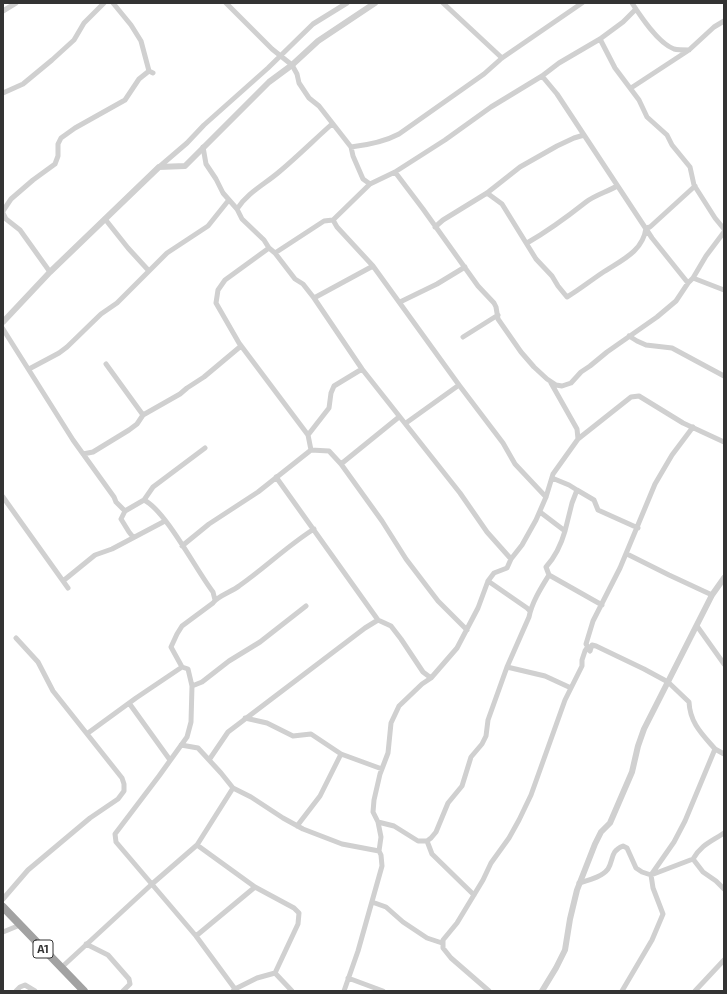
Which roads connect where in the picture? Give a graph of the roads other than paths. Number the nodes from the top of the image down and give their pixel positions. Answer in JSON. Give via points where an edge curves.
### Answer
{"nodes":[{"id":1,"x":16,"y":3,"type":"edge"},
{"id":2,"x":104,"y":3,"type":"edge"},
{"id":3,"x":113,"y":3,"type":"edge"},
{"id":4,"x":226,"y":3,"type":"edge"},
{"id":5,"x":347,"y":3,"type":"edge"},
{"id":6,"x":375,"y":3,"type":"edge"},
{"id":7,"x":443,"y":3,"type":"edge"},
{"id":8,"x":582,"y":3,"type":"edge"},
{"id":9,"x":632,"y":3,"type":"edge"},
{"id":10,"x":636,"y":9,"type":"junction"},
{"id":11,"x":3,"y":11,"type":"edge"},
{"id":12,"x":724,"y":21,"type":"edge"},
{"id":13,"x":600,"y":39,"type":"junction"},
{"id":14,"x":690,"y":50,"type":"junction"},
{"id":15,"x":280,"y":56,"type":"junction"},
{"id":16,"x":502,"y":58,"type":"junction"},
{"id":17,"x":292,"y":65,"type":"junction"},
{"id":18,"x":542,"y":76,"type":"junction"},
{"id":19,"x":631,"y":88,"type":"junction"},
{"id":20,"x":3,"y":93,"type":"edge"},
{"id":21,"x":332,"y":124,"type":"junction"},
{"id":22,"x":584,"y":135,"type":"junction"},
{"id":23,"x":203,"y":147,"type":"junction"},
{"id":24,"x":351,"y":147,"type":"junction"},
{"id":25,"x":159,"y":167,"type":"junction"},
{"id":26,"x":396,"y":172,"type":"junction"},
{"id":27,"x":370,"y":184,"type":"junction"},
{"id":28,"x":616,"y":186,"type":"junction"},
{"id":29,"x":695,"y":186,"type":"junction"},
{"id":30,"x":487,"y":193,"type":"junction"},
{"id":31,"x":228,"y":200,"type":"junction"},
{"id":32,"x":236,"y":209,"type":"junction"},
{"id":33,"x":3,"y":212,"type":"edge"},
{"id":34,"x":105,"y":219,"type":"junction"},
{"id":35,"x":332,"y":220,"type":"junction"},
{"id":36,"x":435,"y":227,"type":"junction"},
{"id":37,"x":646,"y":228,"type":"junction"},
{"id":38,"x":724,"y":228,"type":"edge"},
{"id":39,"x":724,"y":232,"type":"edge"},
{"id":40,"x":652,"y":238,"type":"junction"},
{"id":41,"x":643,"y":241,"type":"junction"},
{"id":42,"x":527,"y":243,"type":"junction"},
{"id":43,"x":269,"y":248,"type":"junction"},
{"id":44,"x":275,"y":253,"type":"junction"},
{"id":45,"x":373,"y":266,"type":"junction"},
{"id":46,"x":464,"y":267,"type":"junction"},
{"id":47,"x":149,"y":271,"type":"junction"},
{"id":48,"x":50,"y":272,"type":"junction"},
{"id":49,"x":693,"y":278,"type":"junction"},
{"id":50,"x":688,"y":284,"type":"junction"},
{"id":51,"x":724,"y":290,"type":"edge"},
{"id":52,"x":314,"y":298,"type":"junction"},
{"id":53,"x":400,"y":302,"type":"junction"},
{"id":54,"x":498,"y":315,"type":"junction"},
{"id":55,"x":3,"y":322,"type":"edge"},
{"id":56,"x":3,"y":328,"type":"edge"},
{"id":57,"x":629,"y":336,"type":"junction"},
{"id":58,"x":463,"y":337,"type":"dead end"},
{"id":59,"x":241,"y":346,"type":"junction"},
{"id":60,"x":106,"y":364,"type":"dead end"},
{"id":61,"x":29,"y":369,"type":"junction"},
{"id":62,"x":362,"y":370,"type":"junction"},
{"id":63,"x":724,"y":376,"type":"edge"},
{"id":64,"x":551,"y":383,"type":"junction"},
{"id":65,"x":459,"y":385,"type":"junction"},
{"id":66,"x":143,"y":415,"type":"junction"},
{"id":67,"x":399,"y":418,"type":"junction"},
{"id":68,"x":406,"y":423,"type":"junction"},
{"id":69,"x":693,"y":427,"type":"junction"},
{"id":70,"x":308,"y":435,"type":"junction"},
{"id":71,"x":578,"y":439,"type":"junction"},
{"id":72,"x":724,"y":442,"type":"edge"},
{"id":73,"x":205,"y":448,"type":"dead end"},
{"id":74,"x":311,"y":450,"type":"junction"},
{"id":75,"x":83,"y":454,"type":"junction"},
{"id":76,"x":341,"y":464,"type":"junction"},
{"id":77,"x":276,"y":477,"type":"junction"},
{"id":78,"x":552,"y":478,"type":"junction"},
{"id":79,"x":577,"y":490,"type":"junction"},
{"id":80,"x":3,"y":497,"type":"edge"},
{"id":81,"x":546,"y":497,"type":"junction"},
{"id":82,"x":144,"y":500,"type":"junction"},
{"id":83,"x":125,"y":511,"type":"junction"},
{"id":84,"x":540,"y":512,"type":"junction"},
{"id":85,"x":165,"y":521,"type":"junction"},
{"id":86,"x":638,"y":528,"type":"junction"},
{"id":87,"x":314,"y":529,"type":"junction"},
{"id":88,"x":565,"y":531,"type":"junction"},
{"id":89,"x":134,"y":537,"type":"junction"},
{"id":90,"x":182,"y":546,"type":"junction"},
{"id":91,"x":627,"y":554,"type":"junction"},
{"id":92,"x":511,"y":559,"type":"junction"},
{"id":93,"x":549,"y":575,"type":"junction"},
{"id":94,"x":724,"y":579,"type":"edge"},
{"id":95,"x":63,"y":581,"type":"junction"},
{"id":96,"x":488,"y":581,"type":"junction"},
{"id":97,"x":68,"y":588,"type":"dead end"},
{"id":98,"x":712,"y":595,"type":"junction"},
{"id":99,"x":215,"y":600,"type":"junction"},
{"id":100,"x":602,"y":605,"type":"junction"},
{"id":101,"x":306,"y":606,"type":"dead end"},
{"id":102,"x":530,"y":612,"type":"junction"},
{"id":103,"x":378,"y":620,"type":"junction"},
{"id":104,"x":696,"y":626,"type":"junction"},
{"id":105,"x":467,"y":630,"type":"junction"},
{"id":106,"x":16,"y":638,"type":"dead end"},
{"id":107,"x":590,"y":651,"type":"junction"},
{"id":108,"x":724,"y":664,"type":"edge"},
{"id":109,"x":182,"y":667,"type":"junction"},
{"id":110,"x":506,"y":667,"type":"junction"},
{"id":111,"x":431,"y":678,"type":"junction"},
{"id":112,"x":668,"y":682,"type":"junction"},
{"id":113,"x":192,"y":686,"type":"junction"},
{"id":114,"x":571,"y":688,"type":"junction"},
{"id":115,"x":129,"y":703,"type":"junction"},
{"id":116,"x":245,"y":718,"type":"junction"},
{"id":117,"x":88,"y":733,"type":"junction"},
{"id":118,"x":181,"y":745,"type":"junction"},
{"id":119,"x":715,"y":749,"type":"junction"},
{"id":120,"x":341,"y":754,"type":"junction"},
{"id":121,"x":724,"y":754,"type":"edge"},
{"id":122,"x":170,"y":760,"type":"junction"},
{"id":123,"x":209,"y":760,"type":"junction"},
{"id":124,"x":382,"y":769,"type":"junction"},
{"id":125,"x":233,"y":788,"type":"junction"},
{"id":126,"x":378,"y":822,"type":"junction"},
{"id":127,"x":297,"y":826,"type":"junction"},
{"id":128,"x":724,"y":833,"type":"edge"},
{"id":129,"x":427,"y":841,"type":"junction"},
{"id":130,"x":197,"y":845,"type":"junction"},
{"id":131,"x":379,"y":851,"type":"junction"},
{"id":132,"x":693,"y":859,"type":"junction"},
{"id":133,"x":651,"y":874,"type":"junction"},
{"id":134,"x":579,"y":883,"type":"junction"},
{"id":135,"x":152,"y":884,"type":"junction"},
{"id":136,"x":255,"y":888,"type":"junction"},
{"id":137,"x":724,"y":890,"type":"edge"},
{"id":138,"x":474,"y":895,"type":"junction"},
{"id":139,"x":3,"y":899,"type":"edge"},
{"id":140,"x":372,"y":902,"type":"junction"},
{"id":141,"x":3,"y":906,"type":"edge"},
{"id":142,"x":20,"y":926,"type":"junction"},
{"id":143,"x":3,"y":932,"type":"edge"},
{"id":144,"x":196,"y":936,"type":"junction"},
{"id":145,"x":442,"y":943,"type":"junction"},
{"id":146,"x":86,"y":944,"type":"junction"},
{"id":147,"x":724,"y":960,"type":"edge"},
{"id":148,"x":62,"y":967,"type":"junction"},
{"id":149,"x":275,"y":973,"type":"junction"},
{"id":150,"x":348,"y":978,"type":"junction"},
{"id":151,"x":234,"y":990,"type":"edge"},
{"id":152,"x":16,"y":991,"type":"edge"},
{"id":153,"x":35,"y":991,"type":"edge"},
{"id":154,"x":84,"y":991,"type":"edge"},
{"id":155,"x":123,"y":991,"type":"edge"},
{"id":156,"x":292,"y":991,"type":"edge"},
{"id":157,"x":344,"y":991,"type":"edge"},
{"id":158,"x":383,"y":991,"type":"edge"},
{"id":159,"x":489,"y":991,"type":"edge"},
{"id":160,"x":542,"y":991,"type":"edge"},
{"id":161,"x":622,"y":991,"type":"edge"},
{"id":162,"x":696,"y":991,"type":"edge"}],
"edges":[{"from":1,"to":11,"type":"street"},
{"from":2,"to":20,"type":"street","via":[[84,23],[74,40],[52,60],[23,84]]},
{"from":3,"to":33,"type":"street","via":[[141,41],[151,72],[139,79],[125,100],[61,138],[54,164],[11,198]]},
{"from":4,"to":15,"type":"street"},
{"from":5,"to":15,"type":"street","via":[[314,24]]},
{"from":6,"to":17,"type":"street","via":[[318,41]]},
{"from":7,"to":16,"type":"street"},
{"from":8,"to":16,"type":"street"},
{"from":9,"to":10,"type":"street"},
{"from":10,"to":13,"type":"street"},
{"from":10,"to":14,"type":"street","via":[[664,43],[674,49]]},
{"from":12,"to":14,"type":"street"},
{"from":13,"to":18,"type":"street"},
{"from":13,"to":19,"type":"street","via":[[615,68]]},
{"from":14,"to":19,"type":"street"},
{"from":15,"to":17,"type":"street"},
{"from":15,"to":25,"type":"street"},
{"from":16,"to":24,"type":"street","via":[[484,74],[399,134],[372,145]]},
{"from":17,"to":21,"type":"street","via":[[299,83],[309,98],[319,106]]},
{"from":17,"to":23,"type":"street","via":[[269,82]]},
{"from":18,"to":22,"type":"street"},
{"from":18,"to":26,"type":"street","via":[[491,107]]},
{"from":19,"to":29,"type":"street","via":[[647,117],[667,135],[690,167]]},
{"from":21,"to":24,"type":"street"},
{"from":21,"to":32,"type":"street","via":[[278,174],[251,193]]},
{"from":22,"to":28,"type":"street"},
{"from":22,"to":30,"type":"street","via":[[520,167]]},
{"from":23,"to":25,"type":"street","via":[[185,166]]},
{"from":23,"to":31,"type":"street","via":[[206,164]]},
{"from":24,"to":27,"type":"street","via":[[363,179]]},
{"from":25,"to":34,"type":"street"},
{"from":26,"to":27,"type":"street"},
{"from":26,"to":36,"type":"street"},
{"from":27,"to":35,"type":"street"},
{"from":28,"to":37,"type":"street"},
{"from":28,"to":42,"type":"street","via":[[587,201],[544,234]]},
{"from":29,"to":37,"type":"street"},
{"from":29,"to":38,"type":"street"},
{"from":30,"to":36,"type":"street"},
{"from":30,"to":42,"type":"street","via":[[502,204]]},
{"from":31,"to":32,"type":"street"},
{"from":31,"to":47,"type":"street","via":[[208,226],[167,253]]},
{"from":32,"to":43,"type":"street"},
{"from":33,"to":48,"type":"street","via":[[6,219],[20,230]]},
{"from":34,"to":47,"type":"street"},
{"from":34,"to":48,"type":"street"},
{"from":35,"to":44,"type":"street","via":[[324,221]]},
{"from":35,"to":45,"type":"street"},
{"from":36,"to":46,"type":"street"},
{"from":37,"to":40,"type":"street"},
{"from":37,"to":41,"type":"street"},
{"from":39,"to":49,"type":"street"},
{"from":40,"to":41,"type":"street"},
{"from":40,"to":50,"type":"street"},
{"from":41,"to":42,"type":"street","via":[[621,262],[567,298],[536,259]]},
{"from":43,"to":44,"type":"street"},
{"from":43,"to":59,"type":"street","via":[[225,280],[218,290],[216,303]]},
{"from":44,"to":52,"type":"street"},
{"from":45,"to":52,"type":"street"},
{"from":45,"to":53,"type":"street"},
{"from":46,"to":53,"type":"street"},
{"from":46,"to":54,"type":"street","via":[[494,304]]},
{"from":47,"to":61,"type":"street","via":[[67,347]]},
{"from":48,"to":55,"type":"street"},
{"from":49,"to":50,"type":"street"},
{"from":49,"to":51,"type":"street"},
{"from":50,"to":57,"type":"street","via":[[676,301]]},
{"from":52,"to":62,"type":"street"},
{"from":53,"to":65,"type":"street"},
{"from":54,"to":58,"type":"street"},
{"from":54,"to":64,"type":"street","via":[[498,319],[521,352]]},
{"from":56,"to":61,"type":"street"},
{"from":57,"to":63,"type":"street","via":[[646,345],[672,348]]},
{"from":57,"to":64,"type":"street","via":[[581,372],[571,383],[562,386]]},
{"from":59,"to":66,"type":"street","via":[[180,394]]},
{"from":59,"to":70,"type":"street"},
{"from":60,"to":66,"type":"street"},
{"from":61,"to":75,"type":"street"},
{"from":62,"to":67,"type":"street"},
{"from":62,"to":70,"type":"street","via":[[334,386],[329,408]]},
{"from":64,"to":71,"type":"street","via":[[577,429]]},
{"from":65,"to":68,"type":"street"},
{"from":65,"to":81,"type":"street","via":[[503,442],[514,464]]},
{"from":66,"to":75,"type":"street","via":[[137,424],[120,436],[93,452]]},
{"from":67,"to":68,"type":"street"},
{"from":67,"to":76,"type":"street"},
{"from":68,"to":92,"type":"street"},
{"from":69,"to":71,"type":"street","via":[[639,396],[631,397]]},
{"from":69,"to":72,"type":"street"},
{"from":69,"to":86,"type":"street","via":[[655,484]]},
{"from":70,"to":74,"type":"street"},
{"from":71,"to":78,"type":"street"},
{"from":73,"to":82,"type":"street","via":[[153,487]]},
{"from":74,"to":76,"type":"street","via":[[329,451]]},
{"from":74,"to":77,"type":"street"},
{"from":75,"to":83,"type":"street"},
{"from":76,"to":105,"type":"street","via":[[406,559],[438,601]]},
{"from":77,"to":87,"type":"street"},
{"from":77,"to":90,"type":"street"},
{"from":78,"to":79,"type":"street"},
{"from":78,"to":81,"type":"street"},
{"from":79,"to":86,"type":"street","via":[[594,500],[598,510]]},
{"from":79,"to":88,"type":"street"},
{"from":80,"to":95,"type":"street"},
{"from":81,"to":84,"type":"street"},
{"from":82,"to":83,"type":"street"},
{"from":82,"to":85,"type":"street","via":[[150,503]]},
{"from":83,"to":89,"type":"street","via":[[121,519]]},
{"from":84,"to":88,"type":"street"},
{"from":84,"to":92,"type":"street","via":[[522,545]]},
{"from":85,"to":89,"type":"street"},
{"from":85,"to":90,"type":"street"},
{"from":86,"to":91,"type":"street"},
{"from":87,"to":99,"type":"street","via":[[299,538],[249,580]]},
{"from":87,"to":103,"type":"street"},
{"from":88,"to":93,"type":"street","via":[[558,550],[546,567]]},
{"from":89,"to":95,"type":"street","via":[[95,555]]},
{"from":90,"to":99,"type":"street","via":[[213,592]]},
{"from":91,"to":98,"type":"street"},
{"from":91,"to":100,"type":"street"},
{"from":92,"to":96,"type":"street","via":[[506,568],[494,573]]},
{"from":93,"to":100,"type":"street"},
{"from":93,"to":102,"type":"street"},
{"from":94,"to":98,"type":"street"},
{"from":95,"to":97,"type":"street"},
{"from":96,"to":102,"type":"street"},
{"from":96,"to":105,"type":"street"},
{"from":98,"to":104,"type":"street"},
{"from":99,"to":109,"type":"street","via":[[182,626],[177,634],[172,647]]},
{"from":100,"to":107,"type":"street","via":[[593,621],[586,644]]},
{"from":101,"to":113,"type":"street","via":[[260,642],[202,682]]},
{"from":102,"to":110,"type":"street"},
{"from":103,"to":111,"type":"street","via":[[391,626],[423,672]]},
{"from":103,"to":116,"type":"street"},
{"from":104,"to":108,"type":"street"},
{"from":104,"to":112,"type":"street"},
{"from":105,"to":111,"type":"street","via":[[449,658]]},
{"from":106,"to":117,"type":"street","via":[[38,662],[53,691]]},
{"from":107,"to":112,"type":"street","via":[[592,645],[596,646]]},
{"from":107,"to":114,"type":"street","via":[[587,648],[585,651],[579,676]]},
{"from":109,"to":113,"type":"street","via":[[188,669]]},
{"from":109,"to":115,"type":"street"},
{"from":110,"to":114,"type":"street","via":[[545,676]]},
{"from":110,"to":129,"type":"street","via":[[488,720],[486,736],[471,757],[462,786],[448,803],[436,832]]},
{"from":111,"to":124,"type":"street","via":[[399,706],[391,723],[390,747]]},
{"from":112,"to":119,"type":"street","via":[[689,702],[694,725]]},
{"from":112,"to":134,"type":"street","via":[[644,729],[632,772],[617,808],[610,823],[601,832]]},
{"from":113,"to":118,"type":"street","via":[[190,722],[187,737]]},
{"from":114,"to":138,"type":"street","via":[[531,795],[510,838]]},
{"from":115,"to":117,"type":"street"},
{"from":115,"to":122,"type":"street"},
{"from":116,"to":120,"type":"street","via":[[267,723],[293,736],[311,734]]},
{"from":116,"to":123,"type":"street","via":[[228,732]]},
{"from":117,"to":139,"type":"street","via":[[122,778],[124,791],[118,799],[90,818],[28,870]]},
{"from":118,"to":122,"type":"street"},
{"from":118,"to":123,"type":"street","via":[[198,748]]},
{"from":119,"to":121,"type":"street"},
{"from":119,"to":133,"type":"street","via":[[685,822]]},
{"from":120,"to":124,"type":"street"},
{"from":120,"to":127,"type":"street","via":[[320,796]]},
{"from":122,"to":135,"type":"street","via":[[115,834],[116,842]]},
{"from":123,"to":125,"type":"street"},
{"from":124,"to":126,"type":"street","via":[[373,812]]},
{"from":125,"to":127,"type":"street"},
{"from":125,"to":130,"type":"street"},
{"from":126,"to":129,"type":"street","via":[[394,826],[418,840]]},
{"from":126,"to":131,"type":"street","via":[[381,838]]},
{"from":127,"to":131,"type":"street","via":[[342,844]]},
{"from":128,"to":132,"type":"street","via":[[707,842]]},
{"from":129,"to":138,"type":"street","via":[[432,854]]},
{"from":130,"to":135,"type":"street"},
{"from":130,"to":136,"type":"street"},
{"from":131,"to":140,"type":"street","via":[[382,866]]},
{"from":132,"to":133,"type":"street"},
{"from":132,"to":137,"type":"street","via":[[703,872]]},
{"from":133,"to":134,"type":"street","via":[[636,868],[630,851],[623,846],[614,852],[603,874]]},
{"from":133,"to":161,"type":"street","via":[[663,914],[652,940]]},
{"from":134,"to":160,"type":"street","via":[[565,950]]},
{"from":135,"to":144,"type":"street"},
{"from":135,"to":146,"type":"street"},
{"from":136,"to":144,"type":"street"},
{"from":136,"to":149,"type":"street","via":[[299,913],[298,924]]},
{"from":138,"to":145,"type":"street"},
{"from":140,"to":145,"type":"street","via":[[386,907],[427,938]]},
{"from":140,"to":150,"type":"street"},
{"from":141,"to":142,"type":"highway","number":"A1"},
{"from":142,"to":143,"type":"street"},
{"from":142,"to":148,"type":"highway","number":"A1"},
{"from":144,"to":151,"type":"street"},
{"from":145,"to":159,"type":"street","via":[[451,958]]},
{"from":146,"to":148,"type":"street"},
{"from":146,"to":155,"type":"street","via":[[108,955],[129,979],[130,984]]},
{"from":147,"to":162,"type":"street"},
{"from":148,"to":154,"type":"highway","number":"A1"},
{"from":149,"to":151,"type":"street","via":[[257,978]]},
{"from":149,"to":156,"type":"street"},
{"from":150,"to":157,"type":"street"},
{"from":150,"to":158,"type":"street"},
{"from":152,"to":153,"type":"street","via":[[25,984]]}]}
